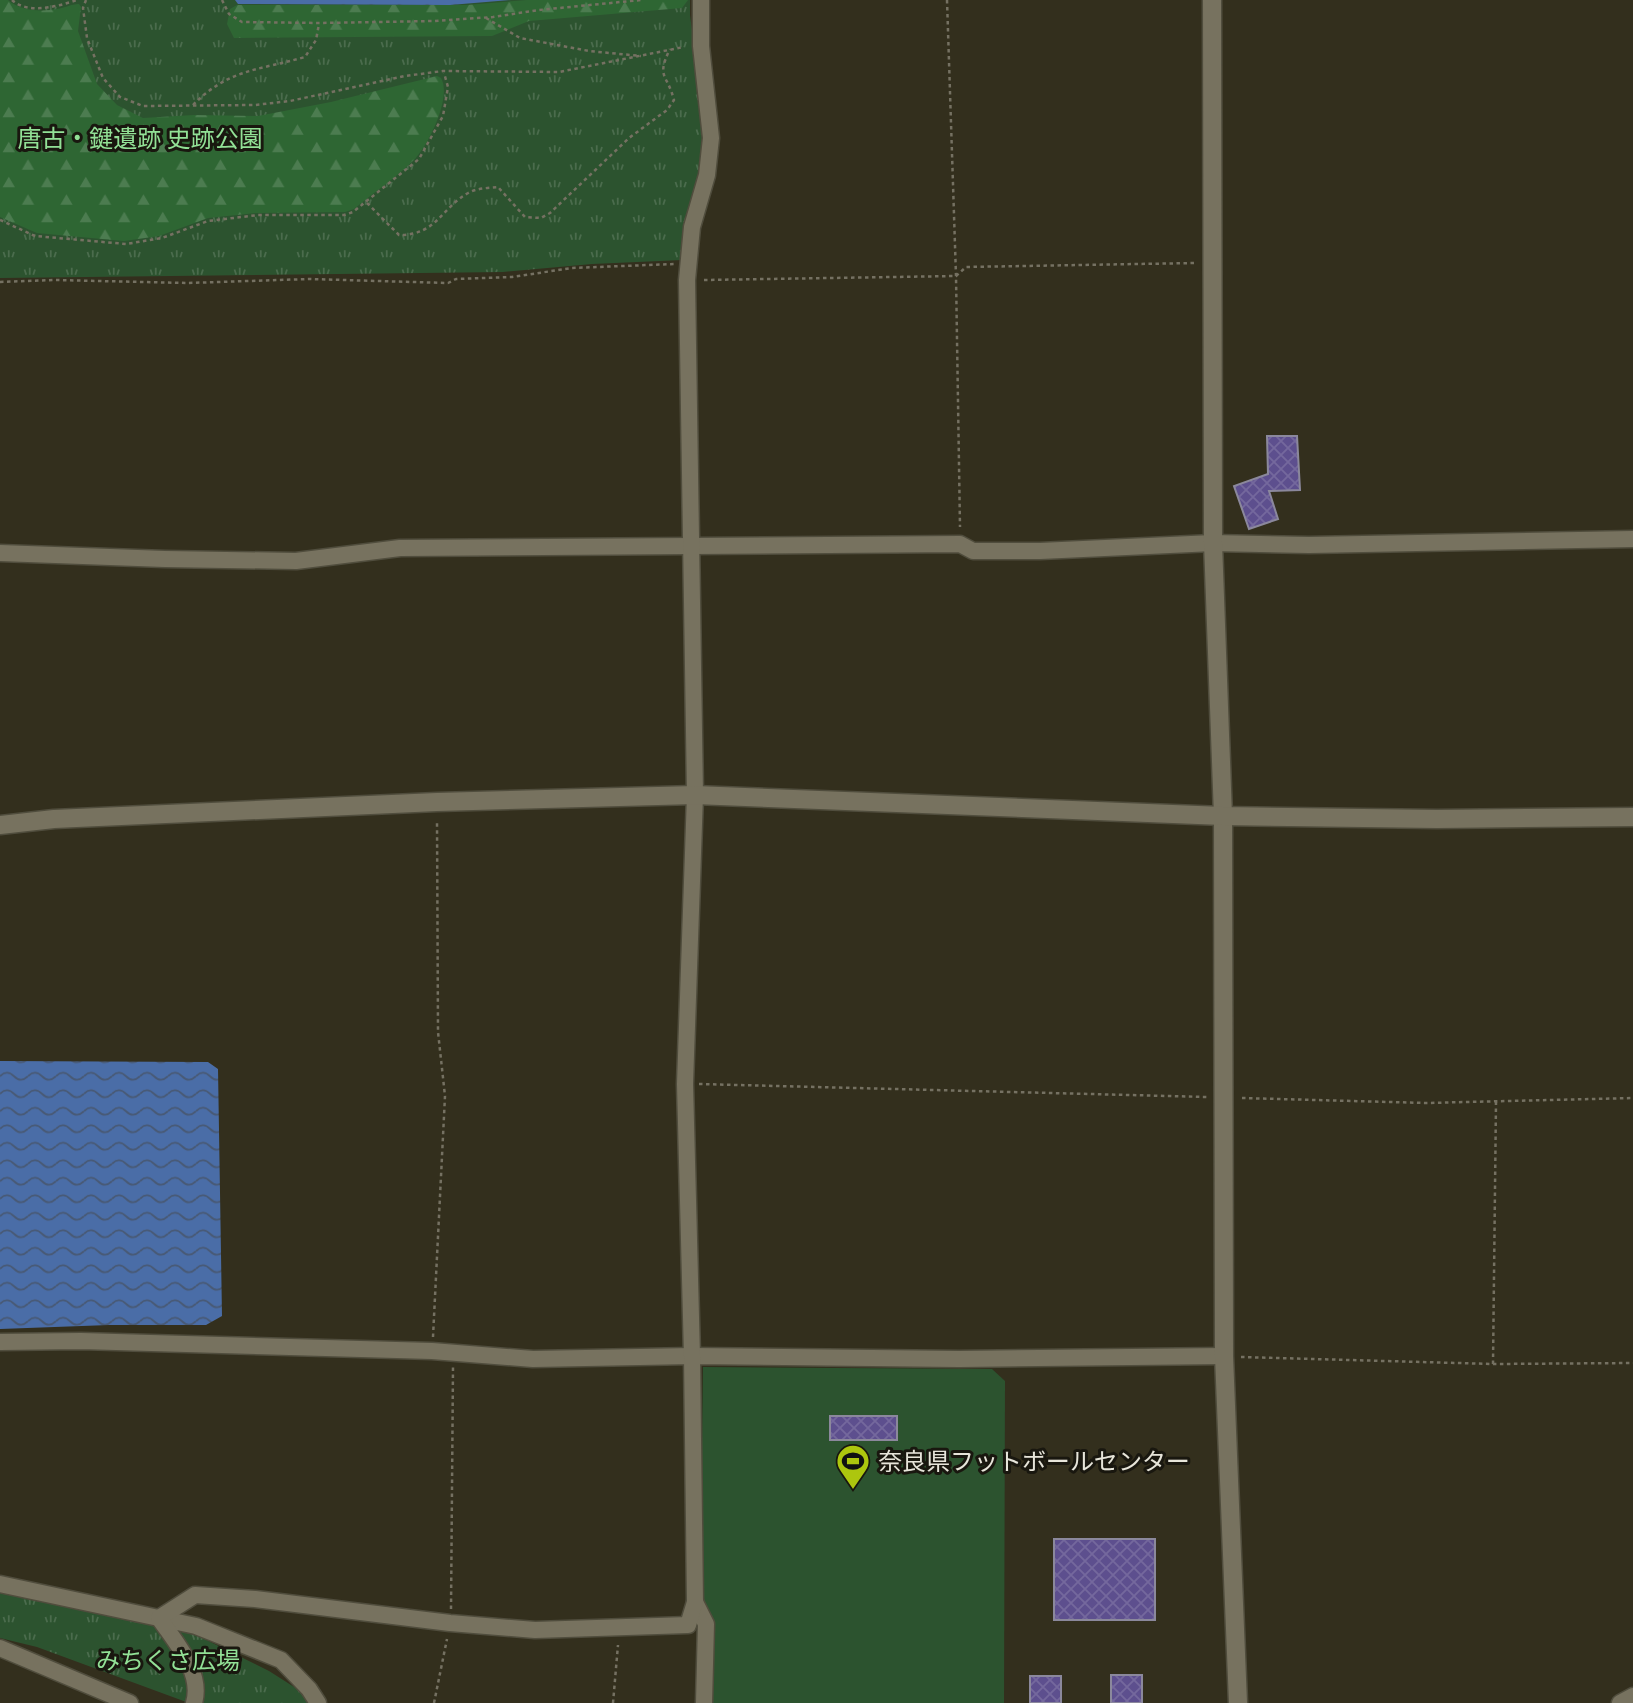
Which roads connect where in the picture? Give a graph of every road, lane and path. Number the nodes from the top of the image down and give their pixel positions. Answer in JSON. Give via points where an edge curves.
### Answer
{"nodes":[{"id":1,"x":12,"y":0,"type":"edge"},
{"id":2,"x":77,"y":0,"type":"edge"},
{"id":3,"x":86,"y":0,"type":"edge"},
{"id":4,"x":222,"y":0,"type":"edge"},
{"id":5,"x":641,"y":0,"type":"edge"},
{"id":6,"x":701,"y":0,"type":"edge"},
{"id":7,"x":947,"y":0,"type":"edge"},
{"id":8,"x":1212,"y":0,"type":"edge"},
{"id":9,"x":486,"y":18,"type":"junction"},
{"id":10,"x":319,"y":23,"type":"junction"},
{"id":11,"x":701,"y":46,"type":"junction"},
{"id":12,"x":670,"y":49,"type":"junction"},
{"id":13,"x":643,"y":56,"type":"junction"},
{"id":14,"x":443,"y":71,"type":"junction"},
{"id":15,"x":193,"y":105,"type":"junction"},
{"id":16,"x":366,"y":202,"type":"junction"},
{"id":17,"x":0,"y":220,"type":"edge"},
{"id":18,"x":688,"y":263,"type":"junction"},
{"id":19,"x":1213,"y":263,"type":"junction"},
{"id":20,"x":956,"y":276,"type":"junction"},
{"id":21,"x":687,"y":280,"type":"junction"},
{"id":22,"x":0,"y":282,"type":"edge"},
{"id":23,"x":1633,"y":539,"type":"edge"},
{"id":24,"x":1213,"y":543,"type":"junction"},
{"id":25,"x":960,"y":544,"type":"junction"},
{"id":26,"x":692,"y":546,"type":"junction"},
{"id":27,"x":0,"y":553,"type":"edge"},
{"id":28,"x":695,"y":795,"type":"junction"},
{"id":29,"x":437,"y":802,"type":"junction"},
{"id":30,"x":1223,"y":816,"type":"junction"},
{"id":31,"x":1633,"y":817,"type":"edge"},
{"id":32,"x":0,"y":825,"type":"edge"},
{"id":33,"x":685,"y":1084,"type":"junction"},
{"id":34,"x":1223,"y":1098,"type":"junction"},
{"id":35,"x":1633,"y":1098,"type":"edge"},
{"id":36,"x":1496,"y":1102,"type":"junction"},
{"id":37,"x":0,"y":1342,"type":"edge"},
{"id":38,"x":432,"y":1351,"type":"junction"},
{"id":39,"x":454,"y":1353,"type":"junction"},
{"id":40,"x":692,"y":1356,"type":"junction"},
{"id":41,"x":1224,"y":1356,"type":"junction"},
{"id":42,"x":1633,"y":1363,"type":"edge"},
{"id":43,"x":1493,"y":1364,"type":"junction"},
{"id":44,"x":0,"y":1584,"type":"edge"},
{"id":45,"x":695,"y":1602,"type":"junction"},
{"id":46,"x":159,"y":1618,"type":"junction"},
{"id":47,"x":450,"y":1623,"type":"junction"},
{"id":48,"x":620,"y":1627,"type":"junction"},
{"id":49,"x":0,"y":1648,"type":"edge"},
{"id":50,"x":1633,"y":1696,"type":"edge"},
{"id":51,"x":130,"y":1703,"type":"edge"},
{"id":52,"x":194,"y":1703,"type":"edge"},
{"id":53,"x":318,"y":1703,"type":"edge"},
{"id":54,"x":434,"y":1703,"type":"edge"},
{"id":55,"x":613,"y":1703,"type":"edge"},
{"id":56,"x":704,"y":1703,"type":"edge"},
{"id":57,"x":1238,"y":1703,"type":"edge"},
{"id":58,"x":1620,"y":1703,"type":"edge"}],
"edges":[{"from":1,"to":2,"type":"path","via":[[38,8]]},
{"from":3,"to":15,"type":"path","via":[[87,38],[103,78],[120,97],[142,106]]},
{"from":4,"to":10,"type":"path","via":[[229,14],[242,22]]},
{"from":5,"to":9,"type":"path"},
{"from":6,"to":11,"type":"street"},
{"from":7,"to":20,"type":"path"},
{"from":8,"to":19,"type":"street"},
{"from":9,"to":10,"type":"path"},
{"from":9,"to":13,"type":"path","via":[[520,38]]},
{"from":10,"to":15,"type":"path","via":[[316,40],[305,57],[222,80]]},
{"from":11,"to":12,"type":"path"},
{"from":11,"to":18,"type":"street","via":[[711,138]]},
{"from":12,"to":13,"type":"path"},
{"from":12,"to":16,"type":"path","via":[[662,65],[674,100],[667,110],[629,138],[550,214],[534,219],[525,216],[498,187],[472,191],[427,230],[399,235]]},
{"from":13,"to":14,"type":"path","via":[[559,72]]},
{"from":14,"to":15,"type":"path","via":[[290,102]]},
{"from":14,"to":16,"type":"path","via":[[448,87],[443,116],[419,159]]},
{"from":16,"to":17,"type":"path","via":[[344,215],[208,220],[162,238],[126,244],[35,236]]},
{"from":18,"to":21,"type":"street"},
{"from":18,"to":22,"type":"path","via":[[572,268],[447,283],[309,279]]},
{"from":19,"to":20,"type":"path","via":[[966,267]]},
{"from":19,"to":24,"type":"street"},
{"from":20,"to":21,"type":"path"},
{"from":20,"to":25,"type":"path"},
{"from":21,"to":26,"type":"street"},
{"from":23,"to":24,"type":"street"},
{"from":24,"to":25,"type":"street","via":[[1040,551],[973,551]]},
{"from":24,"to":30,"type":"street"},
{"from":25,"to":26,"type":"street"},
{"from":26,"to":27,"type":"street","via":[[400,548],[296,561]]},
{"from":26,"to":28,"type":"street"},
{"from":28,"to":29,"type":"street"},
{"from":28,"to":30,"type":"street"},
{"from":28,"to":33,"type":"street"},
{"from":29,"to":32,"type":"street"},
{"from":29,"to":38,"type":"path","via":[[438,1032],[445,1096]]},
{"from":30,"to":31,"type":"street"},
{"from":30,"to":34,"type":"street"},
{"from":33,"to":34,"type":"path"},
{"from":33,"to":40,"type":"street"},
{"from":34,"to":36,"type":"path"},
{"from":34,"to":41,"type":"street"},
{"from":35,"to":36,"type":"path"},
{"from":36,"to":43,"type":"path"},
{"from":37,"to":38,"type":"street"},
{"from":38,"to":39,"type":"street"},
{"from":39,"to":40,"type":"street","via":[[533,1359]]},
{"from":39,"to":47,"type":"path"},
{"from":40,"to":41,"type":"street"},
{"from":40,"to":45,"type":"street"},
{"from":41,"to":43,"type":"path"},
{"from":41,"to":57,"type":"street"},
{"from":42,"to":43,"type":"path"},
{"from":44,"to":46,"type":"street"},
{"from":45,"to":48,"type":"street","via":[[688,1625]]},
{"from":45,"to":56,"type":"street","via":[[706,1624]]},
{"from":46,"to":47,"type":"street","via":[[195,1595]]},
{"from":46,"to":52,"type":"street","via":[[192,1667]]},
{"from":46,"to":53,"type":"street","via":[[196,1626],[281,1660]]},
{"from":47,"to":48,"type":"street","via":[[535,1630]]},
{"from":47,"to":54,"type":"path"},
{"from":48,"to":55,"type":"path"},
{"from":49,"to":51,"type":"street"},
{"from":50,"to":58,"type":"street"}]}
